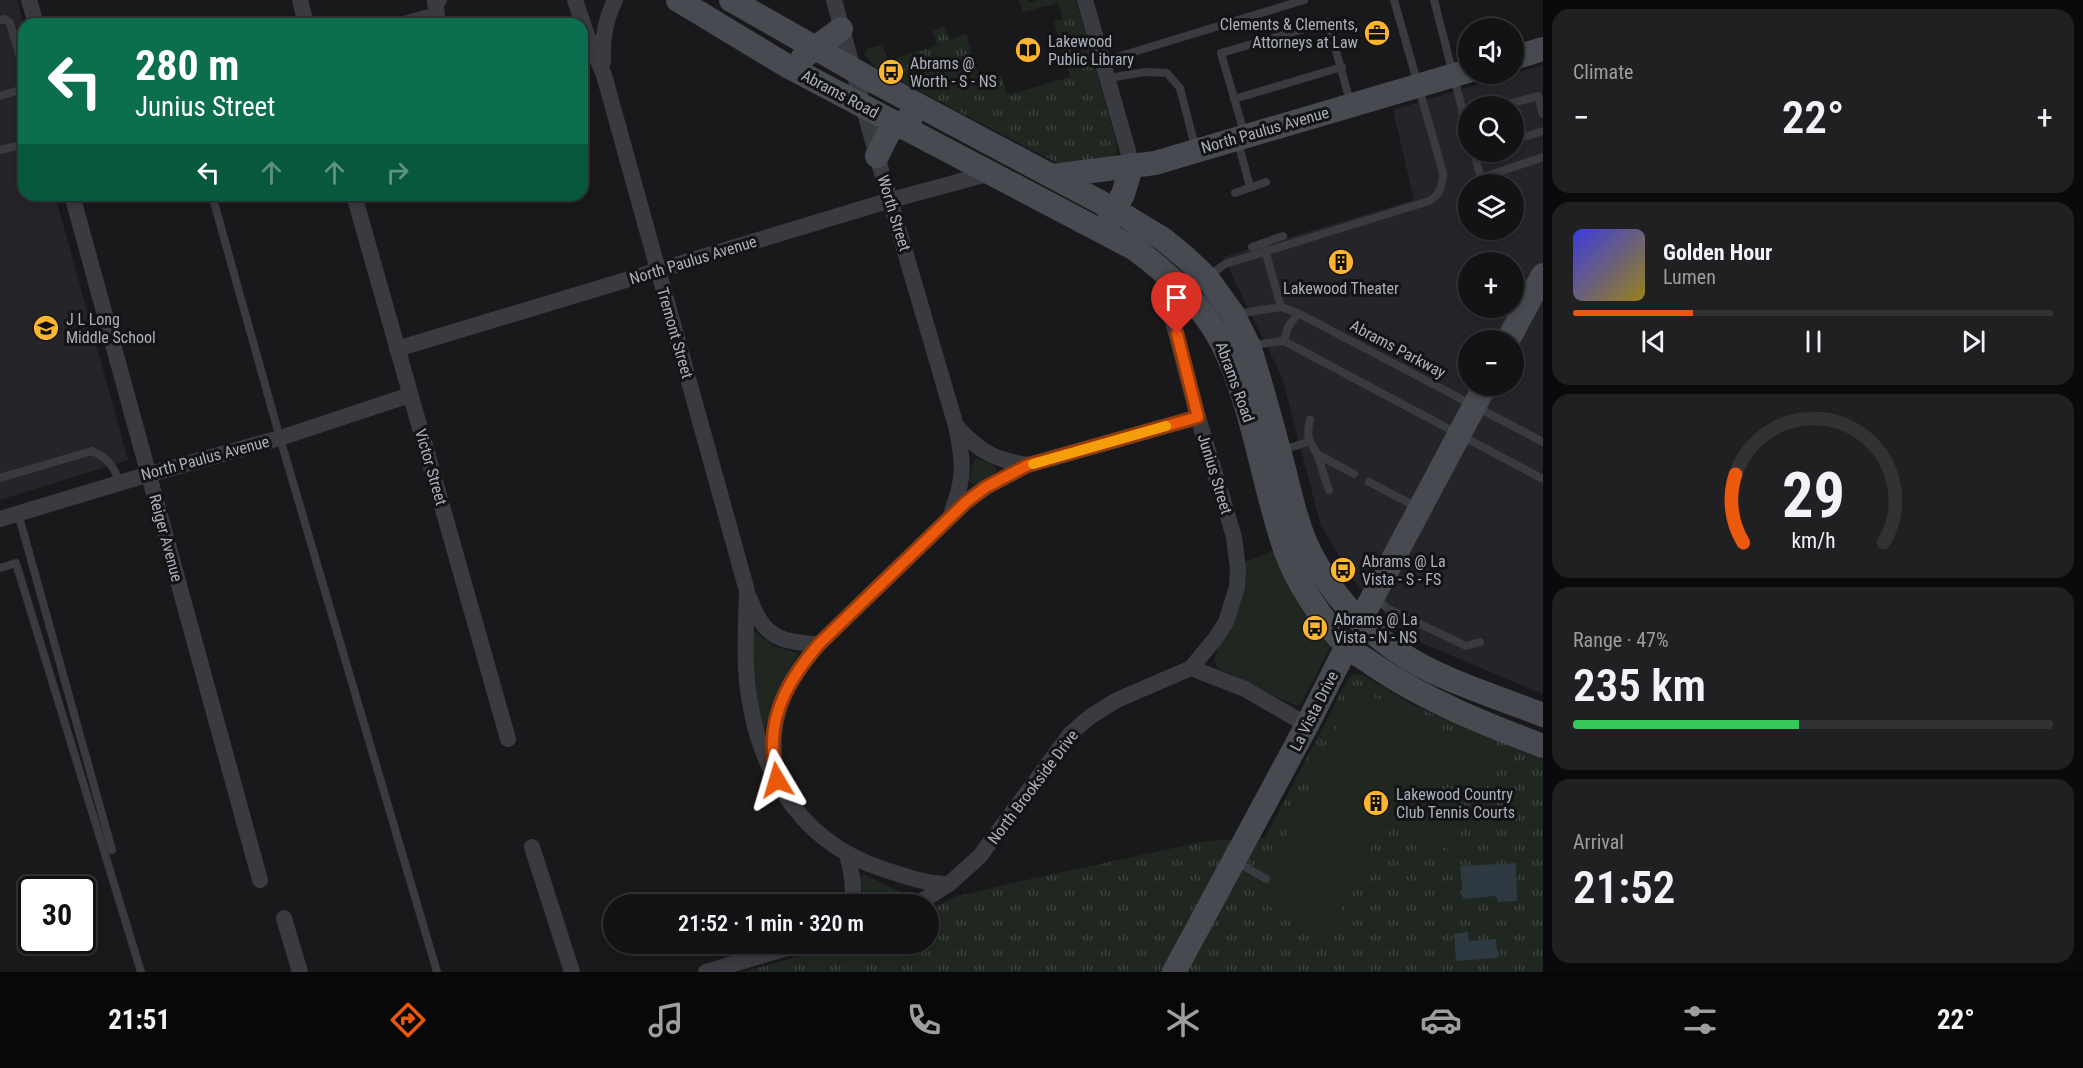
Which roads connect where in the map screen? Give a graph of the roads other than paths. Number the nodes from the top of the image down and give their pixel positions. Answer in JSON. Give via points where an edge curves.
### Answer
{"nodes":[{"id":1,"x":29,"y":0,"type":"edge"},
{"id":2,"x":300,"y":0,"type":"edge"},
{"id":3,"x":439,"y":0,"type":"edge"},
{"id":4,"x":575,"y":0,"type":"edge"},
{"id":5,"x":615,"y":0,"type":"edge"},
{"id":6,"x":678,"y":0,"type":"edge"},
{"id":7,"x":731,"y":0,"type":"edge"},
{"id":8,"x":834,"y":0,"type":"edge"},
{"id":9,"x":1085,"y":0,"type":"edge"},
{"id":10,"x":1304,"y":0,"type":"edge"},
{"id":11,"x":1394,"y":0,"type":"edge"},
{"id":12,"x":1434,"y":0,"type":"edge"},
{"id":13,"x":34,"y":18,"type":"edge"},
{"id":14,"x":304,"y":18,"type":"edge"},
{"id":15,"x":426,"y":18,"type":"edge"},
{"id":16,"x":581,"y":18,"type":"edge"},
{"id":17,"x":0,"y":21,"type":"edge"},
{"id":18,"x":842,"y":28,"type":"junction"},
{"id":19,"x":588,"y":38,"type":"edge"},
{"id":20,"x":18,"y":43,"type":"edge"},
{"id":21,"x":815,"y":48,"type":"junction"},
{"id":22,"x":1543,"y":49,"type":"edge"},
{"id":23,"x":1524,"y":55,"type":"edge"},
{"id":24,"x":1104,"y":61,"type":"junction"},
{"id":25,"x":1458,"y":65,"type":"edge"},
{"id":26,"x":789,"y":67,"type":"junction"},
{"id":27,"x":1342,"y":67,"type":"junction"},
{"id":28,"x":852,"y":69,"type":"junction"},
{"id":29,"x":1458,"y":74,"type":"edge"},
{"id":30,"x":604,"y":75,"type":"junction"},
{"id":31,"x":1109,"y":78,"type":"junction"},
{"id":32,"x":1419,"y":85,"type":"junction"},
{"id":33,"x":18,"y":91,"type":"edge"},
{"id":34,"x":1541,"y":95,"type":"edge"},
{"id":35,"x":0,"y":96,"type":"edge"},
{"id":36,"x":1234,"y":99,"type":"junction"},
{"id":37,"x":1524,"y":100,"type":"edge"},
{"id":38,"x":863,"y":105,"type":"junction"},
{"id":39,"x":1351,"y":105,"type":"junction"},
{"id":40,"x":930,"y":111,"type":"junction"},
{"id":41,"x":1543,"y":114,"type":"edge"},
{"id":42,"x":898,"y":125,"type":"junction"},
{"id":43,"x":1543,"y":131,"type":"edge"},
{"id":44,"x":1241,"y":137,"type":"junction"},
{"id":45,"x":1524,"y":137,"type":"edge"},
{"id":46,"x":18,"y":146,"type":"edge"},
{"id":47,"x":0,"y":150,"type":"edge"},
{"id":48,"x":1197,"y":150,"type":"junction"},
{"id":49,"x":877,"y":156,"type":"junction"},
{"id":50,"x":1543,"y":157,"type":"edge"},
{"id":51,"x":1477,"y":162,"type":"edge"},
{"id":52,"x":1132,"y":165,"type":"junction"},
{"id":53,"x":991,"y":173,"type":"junction"},
{"id":54,"x":1052,"y":176,"type":"junction"},
{"id":55,"x":1266,"y":182,"type":"dead end"},
{"id":56,"x":1251,"y":187,"type":"junction"},
{"id":57,"x":1234,"y":192,"type":"dead end"},
{"id":58,"x":891,"y":200,"type":"junction"},
{"id":59,"x":74,"y":201,"type":"edge"},
{"id":60,"x":214,"y":201,"type":"edge"},
{"id":61,"x":356,"y":201,"type":"edge"},
{"id":62,"x":1115,"y":210,"type":"junction"},
{"id":63,"x":1102,"y":231,"type":"junction"},
{"id":64,"x":1283,"y":236,"type":"dead end"},
{"id":65,"x":1252,"y":247,"type":"dead end"},
{"id":66,"x":1264,"y":247,"type":"junction"},
{"id":67,"x":1143,"y":255,"type":"junction"},
{"id":68,"x":658,"y":271,"type":"junction"},
{"id":69,"x":1543,"y":275,"type":"edge"},
{"id":70,"x":1207,"y":279,"type":"junction"},
{"id":71,"x":1281,"y":307,"type":"junction"},
{"id":72,"x":1170,"y":310,"type":"dead end"},
{"id":73,"x":1298,"y":313,"type":"junction"},
{"id":74,"x":1233,"y":314,"type":"junction"},
{"id":75,"x":1513,"y":330,"type":"edge"},
{"id":76,"x":1284,"y":340,"type":"junction"},
{"id":77,"x":1249,"y":346,"type":"junction"},
{"id":78,"x":397,"y":349,"type":"junction"},
{"id":79,"x":1458,"y":386,"type":"edge"},
{"id":80,"x":410,"y":395,"type":"junction"},
{"id":81,"x":1479,"y":396,"type":"edge"},
{"id":82,"x":1198,"y":417,"type":"junction"},
{"id":83,"x":1310,"y":420,"type":"dead end"},
{"id":84,"x":957,"y":426,"type":"junction"},
{"id":85,"x":1459,"y":433,"type":"junction"},
{"id":86,"x":280,"y":438,"type":"junction"},
{"id":87,"x":1308,"y":442,"type":"junction"},
{"id":88,"x":1543,"y":442,"type":"edge"},
{"id":89,"x":1279,"y":451,"type":"junction"},
{"id":90,"x":1317,"y":454,"type":"junction"},
{"id":91,"x":1028,"y":465,"type":"junction"},
{"id":92,"x":148,"y":474,"type":"junction"},
{"id":93,"x":1354,"y":474,"type":"dead end"},
{"id":94,"x":0,"y":478,"type":"edge"},
{"id":95,"x":1543,"y":479,"type":"edge"},
{"id":96,"x":120,"y":482,"type":"junction"},
{"id":97,"x":1369,"y":482,"type":"dead end"},
{"id":98,"x":1329,"y":490,"type":"dead end"},
{"id":99,"x":1419,"y":508,"type":"junction"},
{"id":100,"x":18,"y":513,"type":"junction"},
{"id":101,"x":951,"y":515,"type":"junction"},
{"id":102,"x":0,"y":519,"type":"edge"},
{"id":103,"x":0,"y":568,"type":"edge"},
{"id":104,"x":1238,"y":569,"type":"joint"},
{"id":105,"x":747,"y":591,"type":"junction"},
{"id":106,"x":1373,"y":595,"type":"junction"},
{"id":107,"x":1359,"y":621,"type":"junction"},
{"id":108,"x":1480,"y":642,"type":"dead end"},
{"id":109,"x":819,"y":644,"type":"junction"},
{"id":110,"x":1347,"y":646,"type":"junction"},
{"id":111,"x":1191,"y":668,"type":"junction"},
{"id":112,"x":1543,"y":715,"type":"edge"},
{"id":113,"x":1307,"y":725,"type":"junction"},
{"id":114,"x":508,"y":739,"type":"dead end"},
{"id":115,"x":1542,"y":742,"type":"edge"},
{"id":116,"x":777,"y":780,"type":"junction"},
{"id":117,"x":532,"y":847,"type":"dead end"},
{"id":118,"x":112,"y":850,"type":"dead end"},
{"id":119,"x":847,"y":855,"type":"junction"},
{"id":120,"x":1235,"y":860,"type":"junction"},
{"id":121,"x":1266,"y":879,"type":"dead end"},
{"id":122,"x":260,"y":880,"type":"dead end"},
{"id":123,"x":949,"y":884,"type":"junction"},
{"id":124,"x":854,"y":894,"type":"edge"},
{"id":125,"x":933,"y":894,"type":"edge"},
{"id":126,"x":284,"y":918,"type":"dead end"},
{"id":127,"x":767,"y":954,"type":"edge"},
{"id":128,"x":141,"y":972,"type":"edge"},
{"id":129,"x":300,"y":972,"type":"edge"},
{"id":130,"x":437,"y":972,"type":"edge"},
{"id":131,"x":572,"y":972,"type":"edge"},
{"id":132,"x":706,"y":972,"type":"edge"},
{"id":133,"x":1174,"y":972,"type":"edge"}],
"edges":[{"from":1,"to":13,"type":"street"},
{"from":2,"to":14,"type":"street"},
{"from":3,"to":15,"type":"street","via":[[435,1],[437,15]]},
{"from":4,"to":16,"type":"street","name":"Tremont Street"},
{"from":5,"to":30,"type":"street","name":"Tremont Street","via":[[602,41]]},
{"from":6,"to":26,"type":"main road","name":"Abrams Road"},
{"from":7,"to":21,"type":"main road","name":"Abrams Road"},
{"from":8,"to":18,"type":"street","name":"Worth Street"},
{"from":9,"to":24,"type":"street"},
{"from":10,"to":24,"type":"lane"},
{"from":11,"to":32,"type":"lane"},
{"from":12,"to":25,"type":"lane"},
{"from":17,"to":20,"type":"lane","via":[[10,23]]},
{"from":18,"to":21,"type":"main road"},
{"from":18,"to":28,"type":"street","name":"Worth Street"},
{"from":19,"to":30,"type":"street","name":"Tremont Street"},
{"from":21,"to":26,"type":"main road"},
{"from":21,"to":28,"type":"main road","name":"Abrams Road"},
{"from":22,"to":23,"type":"main road"},
{"from":24,"to":31,"type":"street"},
{"from":26,"to":38,"type":"main road","name":"Abrams Road"},
{"from":27,"to":36,"type":"lane"},
{"from":27,"to":36,"type":"lane","via":[[1328,22],[1221,53]]},
{"from":27,"to":39,"type":"lane"},
{"from":28,"to":38,"type":"street","name":"Worth Street"},
{"from":28,"to":40,"type":"main road","name":"Abrams Road"},
{"from":29,"to":32,"type":"main road","name":"North Paulus Avenue"},
{"from":30,"to":68,"type":"street","name":"Tremont Street"},
{"from":31,"to":48,"type":"lane","via":[[1167,73],[1180,88]]},
{"from":31,"to":52,"type":"street"},
{"from":32,"to":39,"type":"main road","name":"North Paulus Avenue"},
{"from":32,"to":66,"type":"lane","via":[[1443,173],[1442,186],[1434,198]]},
{"from":33,"to":35,"type":"lane"},
{"from":34,"to":37,"type":"lane"},
{"from":34,"to":41,"type":"lane"},
{"from":36,"to":44,"type":"lane"},
{"from":38,"to":42,"type":"main road","name":"Abrams Road"},
{"from":38,"to":49,"type":"street","name":"Worth Street"},
{"from":39,"to":44,"type":"main road","name":"North Paulus Avenue"},
{"from":40,"to":42,"type":"main road","via":[[911,116]]},
{"from":40,"to":54,"type":"main road","name":"Abrams Road"},
{"from":42,"to":49,"type":"main road","via":[[889,132]]},
{"from":42,"to":53,"type":"main road","name":"Abrams Road"},
{"from":43,"to":45,"type":"lane"},
{"from":44,"to":48,"type":"main road","name":"North Paulus Avenue"},
{"from":44,"to":56,"type":"lane"},
{"from":46,"to":47,"type":"lane"},
{"from":48,"to":52,"type":"main road","name":"North Paulus Avenue","via":[[1155,163]]},
{"from":49,"to":58,"type":"street","name":"Worth Street"},
{"from":50,"to":51,"type":"lane","via":[[1481,178]]},
{"from":52,"to":54,"type":"main road","name":"North Paulus Avenue"},
{"from":52,"to":62,"type":"main road"},
{"from":53,"to":58,"type":"street","name":"North Paulus Avenue"},
{"from":53,"to":63,"type":"main road","name":"Abrams Road"},
{"from":54,"to":62,"type":"main road","name":"Abrams Road"},
{"from":55,"to":56,"type":"lane"},
{"from":56,"to":57,"type":"lane"},
{"from":58,"to":68,"type":"street","name":"North Paulus Avenue"},
{"from":58,"to":84,"type":"street","name":"Worth Street"},
{"from":59,"to":92,"type":"street","name":"Reiger Avenue"},
{"from":60,"to":86,"type":"lane"},
{"from":61,"to":78,"type":"street","name":"Victor Street"},
{"from":62,"to":63,"type":"main road"},
{"from":62,"to":70,"type":"main road","name":"Abrams Road","via":[[1162,239]]},
{"from":63,"to":67,"type":"main road","name":"Abrams Road"},
{"from":64,"to":66,"type":"lane"},
{"from":65,"to":66,"type":"lane"},
{"from":66,"to":70,"type":"lane","via":[[1218,267]]},
{"from":66,"to":71,"type":"lane"},
{"from":67,"to":77,"type":"main road","via":[[1164,258],[1179,270],[1194,283],[1237,341]]},
{"from":67,"to":110,"type":"main road","name":"Abrams Road","via":[[1168,274],[1197,305],[1222,343],[1241,390],[1286,550],[1310,597]]},
{"from":68,"to":78,"type":"street","name":"North Paulus Avenue"},
{"from":68,"to":105,"type":"street","name":"Tremont Street"},
{"from":69,"to":75,"type":"main road"},
{"from":70,"to":74,"type":"main road","name":"Abrams Road"},
{"from":71,"to":73,"type":"lane","name":"Abrams Parkway"},
{"from":71,"to":74,"type":"lane","name":"Abrams Parkway"},
{"from":72,"to":82,"type":"street","name":"Junius Street"},
{"from":73,"to":76,"type":"lane"},
{"from":73,"to":79,"type":"lane","name":"Abrams Parkway"},
{"from":74,"to":77,"type":"main road","name":"Abrams Road"},
{"from":76,"to":77,"type":"lane"},
{"from":76,"to":85,"type":"lane"},
{"from":77,"to":89,"type":"main road","name":"Abrams Road"},
{"from":78,"to":80,"type":"street","name":"Victor Street"},
{"from":80,"to":86,"type":"street","name":"North Paulus Avenue"},
{"from":80,"to":114,"type":"street","name":"Victor Street"},
{"from":81,"to":85,"type":"main road","name":"La Vista Drive"},
{"from":81,"to":88,"type":"lane","name":"Abrams Parkway"},
{"from":82,"to":91,"type":"street"},
{"from":82,"to":104,"type":"street","name":"Junius Street","via":[[1234,537]]},
{"from":83,"to":87,"type":"lane"},
{"from":84,"to":91,"type":"street","name":"Worth Street","via":[[978,448],[994,457]]},
{"from":84,"to":101,"type":"street","name":"Worth Street","via":[[963,468],[961,490]]},
{"from":85,"to":95,"type":"lane"},
{"from":85,"to":99,"type":"main road","name":"La Vista Drive"},
{"from":86,"to":92,"type":"street","name":"North Paulus Avenue"},
{"from":86,"to":130,"type":"lane"},
{"from":87,"to":89,"type":"lane"},
{"from":87,"to":90,"type":"lane"},
{"from":89,"to":107,"type":"main road","name":"Abrams Road","via":[[1310,550]]},
{"from":90,"to":93,"type":"lane"},
{"from":90,"to":98,"type":"lane"},
{"from":91,"to":101,"type":"street","via":[[986,487]]},
{"from":92,"to":96,"type":"street","name":"North Paulus Avenue"},
{"from":92,"to":122,"type":"street","name":"Reiger Avenue"},
{"from":94,"to":96,"type":"lane","via":[[92,451],[105,457]]},
{"from":96,"to":100,"type":"street","name":"North Paulus Avenue"},
{"from":97,"to":99,"type":"lane"},
{"from":99,"to":106,"type":"main road","name":"La Vista Drive"},
{"from":100,"to":102,"type":"street","name":"North Paulus Avenue"},
{"from":100,"to":118,"type":"lane"},
{"from":101,"to":109,"type":"street"},
{"from":103,"to":128,"type":"lane","via":[[16,563]]},
{"from":104,"to":111,"type":"street","name":"North Brookside Drive","via":[[1226,622]]},
{"from":105,"to":109,"type":"street","name":"Tremont Street","via":[[766,630],[793,643]]},
{"from":105,"to":116,"type":"street","name":"Tremont Street","via":[[746,669],[750,703],[762,752]]},
{"from":106,"to":107,"type":"main road","name":"La Vista Drive"},
{"from":106,"to":108,"type":"lane","via":[[1387,608],[1466,646]]},
{"from":107,"to":110,"type":"street","name":"La Vista Drive"},
{"from":107,"to":112,"type":"main road","name":"Abrams Road","via":[[1420,664]]},
{"from":109,"to":116,"type":"street","via":[[789,683],[779,708],[772,747]]},
{"from":110,"to":113,"type":"main road","name":"La Vista Drive"},
{"from":110,"to":115,"type":"main road","name":"Abrams Road","via":[[1431,699]]},
{"from":111,"to":113,"type":"street","via":[[1245,689]]},
{"from":111,"to":123,"type":"street","name":"North Brookside Drive","via":[[1118,700],[1071,733],[993,840]]},
{"from":113,"to":120,"type":"main road","name":"La Vista Drive"},
{"from":116,"to":119,"type":"street","name":"Tremont Street","via":[[801,818]]},
{"from":117,"to":131,"type":"street"},
{"from":119,"to":123,"type":"street","name":"Tremont Street","via":[[923,882]]},
{"from":119,"to":124,"type":"street"},
{"from":120,"to":121,"type":"lane"},
{"from":120,"to":133,"type":"main road","name":"La Vista Drive"},
{"from":123,"to":125,"type":"street","name":"North Brookside Drive"},
{"from":126,"to":129,"type":"street"},
{"from":127,"to":132,"type":"street"}]}
